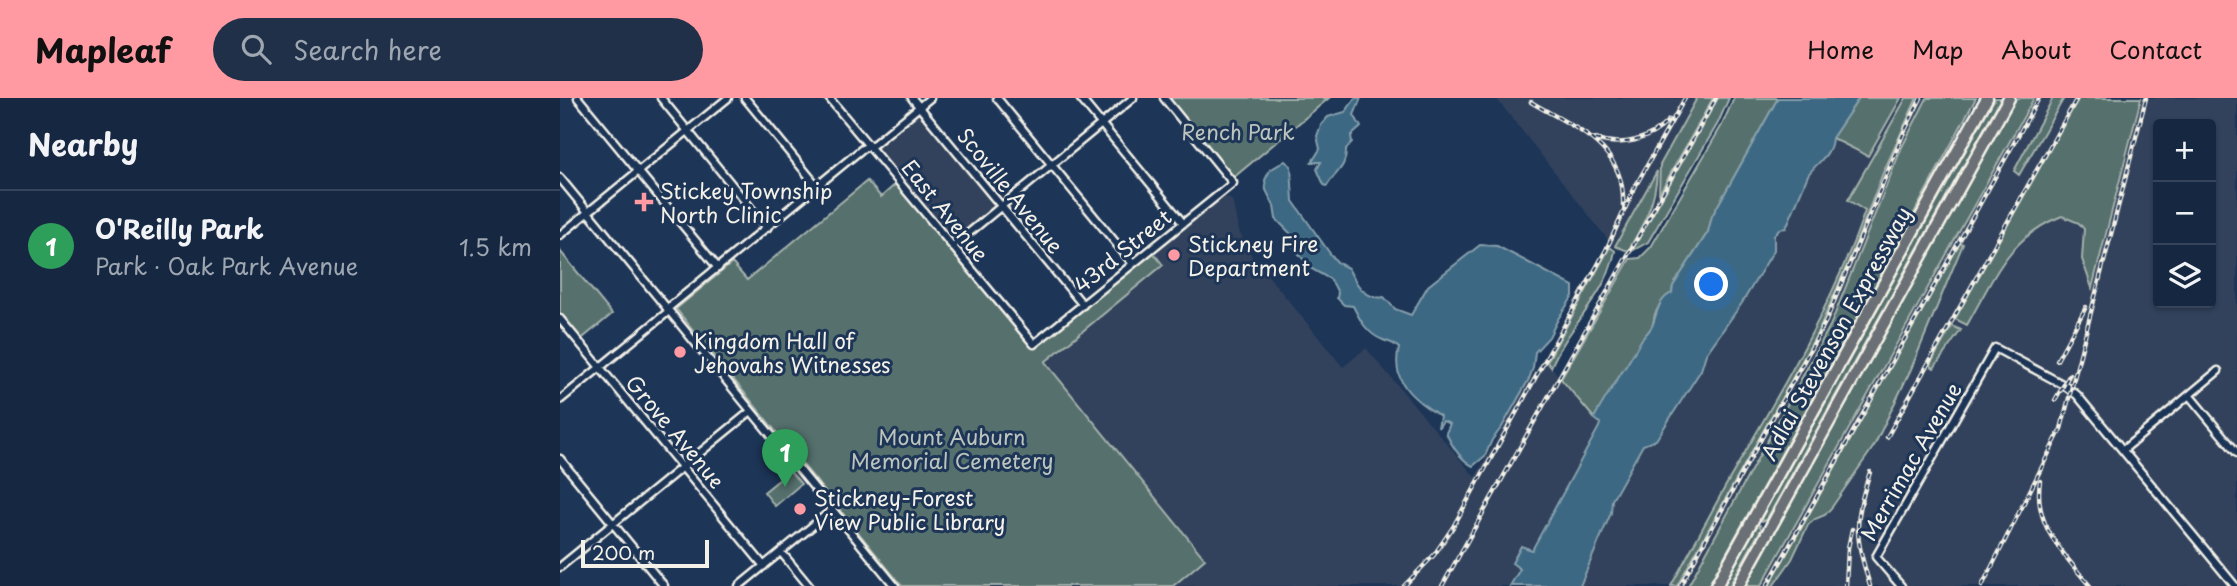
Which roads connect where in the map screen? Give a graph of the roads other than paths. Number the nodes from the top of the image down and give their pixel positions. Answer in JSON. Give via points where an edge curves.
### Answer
{"nodes":[{"id":1,"x":578,"y":98,"type":"edge"},
{"id":2,"x":662,"y":98,"type":"edge"},
{"id":3,"x":727,"y":98,"type":"edge"},
{"id":4,"x":745,"y":98,"type":"edge"},
{"id":5,"x":829,"y":98,"type":"edge"},
{"id":6,"x":912,"y":98,"type":"edge"},
{"id":7,"x":930,"y":98,"type":"edge"},
{"id":8,"x":997,"y":98,"type":"edge"},
{"id":9,"x":1080,"y":98,"type":"edge"},
{"id":10,"x":1133,"y":98,"type":"edge"},
{"id":11,"x":1164,"y":98,"type":"edge"},
{"id":12,"x":1980,"y":98,"type":"edge"},
{"id":13,"x":1987,"y":98,"type":"edge"},
{"id":14,"x":2009,"y":98,"type":"edge"},
{"id":15,"x":919,"y":107,"type":"junction"},
{"id":16,"x":1102,"y":124,"type":"junction"},
{"id":17,"x":688,"y":130,"type":"junction"},
{"id":18,"x":870,"y":146,"type":"junction"},
{"id":19,"x":1955,"y":155,"type":"junction"},
{"id":20,"x":1052,"y":165,"type":"junction"},
{"id":21,"x":638,"y":171,"type":"junction"},
{"id":22,"x":560,"y":177,"type":"edge"},
{"id":23,"x":817,"y":186,"type":"junction"},
{"id":24,"x":1001,"y":206,"type":"junction"},
{"id":25,"x":588,"y":212,"type":"junction"},
{"id":26,"x":1183,"y":223,"type":"junction"},
{"id":27,"x":767,"y":228,"type":"junction"},
{"id":28,"x":560,"y":235,"type":"edge"},
{"id":29,"x":953,"y":246,"type":"junction"},
{"id":30,"x":1133,"y":264,"type":"junction"},
{"id":31,"x":718,"y":268,"type":"junction"},
{"id":32,"x":1083,"y":305,"type":"junction"},
{"id":33,"x":668,"y":310,"type":"junction"},
{"id":34,"x":560,"y":319,"type":"edge"},
{"id":35,"x":1034,"y":344,"type":"joint"},
{"id":36,"x":600,"y":367,"type":"junction"},
{"id":37,"x":2218,"y":371,"type":"dead end"},
{"id":38,"x":2189,"y":395,"type":"junction"},
{"id":39,"x":560,"y":400,"type":"edge"},
{"id":40,"x":751,"y":411,"type":"junction"},
{"id":41,"x":2123,"y":450,"type":"junction"},
{"id":42,"x":2237,"y":453,"type":"edge"},
{"id":43,"x":560,"y":459,"type":"edge"},
{"id":44,"x":682,"y":467,"type":"junction"},
{"id":45,"x":832,"y":510,"type":"junction"},
{"id":46,"x":613,"y":524,"type":"junction"},
{"id":47,"x":781,"y":552,"type":"junction"},
{"id":48,"x":764,"y":566,"type":"junction"},
{"id":49,"x":560,"y":567,"type":"edge"},
{"id":50,"x":664,"y":586,"type":"edge"},
{"id":51,"x":739,"y":586,"type":"edge"},
{"id":52,"x":809,"y":586,"type":"edge"},
{"id":53,"x":895,"y":586,"type":"edge"},
{"id":54,"x":1716,"y":586,"type":"edge"},
{"id":55,"x":1738,"y":586,"type":"edge"},
{"id":56,"x":1901,"y":586,"type":"edge"},
{"id":57,"x":2235,"y":586,"type":"edge"}],
"edges":[{"from":1,"to":21,"type":"street"},
{"from":2,"to":17,"type":"street"},
{"from":3,"to":17,"type":"street"},
{"from":4,"to":23,"type":"street"},
{"from":5,"to":18,"type":"street","name":"East Avenue"},
{"from":6,"to":15,"type":"street","name":"Scoville Avenue"},
{"from":7,"to":15,"type":"street"},
{"from":8,"to":20,"type":"street"},
{"from":9,"to":16,"type":"street"},
{"from":10,"to":16,"type":"street"},
{"from":11,"to":26,"type":"street","name":"43rd Street","via":[[1233,183]]},
{"from":12,"to":19,"type":"highway","via":[[1959,137]]},
{"from":13,"to":19,"type":"highway","name":"Adlai Stevenson Expressway"},
{"from":14,"to":55,"type":"highway","name":"Adlai Stevenson Expressway"},
{"from":15,"to":18,"type":"street"},
{"from":15,"to":24,"type":"street","name":"Scoville Avenue"},
{"from":16,"to":20,"type":"street"},
{"from":16,"to":26,"type":"street"},
{"from":17,"to":21,"type":"street"},
{"from":17,"to":27,"type":"street"},
{"from":18,"to":23,"type":"street"},
{"from":18,"to":29,"type":"street","name":"East Avenue"},
{"from":19,"to":54,"type":"highway","name":"Adlai Stevenson Expressway"},
{"from":20,"to":24,"type":"street"},
{"from":20,"to":30,"type":"street"},
{"from":21,"to":25,"type":"street"},
{"from":21,"to":31,"type":"street"},
{"from":22,"to":25,"type":"street"},
{"from":23,"to":27,"type":"street"},
{"from":24,"to":29,"type":"street"},
{"from":24,"to":32,"type":"street","name":"Scoville Avenue"},
{"from":25,"to":28,"type":"street"},
{"from":25,"to":33,"type":"street"},
{"from":26,"to":30,"type":"street","name":"43rd Street"},
{"from":27,"to":31,"type":"street"},
{"from":29,"to":35,"type":"street","name":"East Avenue"},
{"from":30,"to":32,"type":"street","name":"43rd Street"},
{"from":31,"to":33,"type":"street"},
{"from":32,"to":35,"type":"street","name":"43rd Street"},
{"from":33,"to":36,"type":"street"},
{"from":33,"to":40,"type":"street"},
{"from":34,"to":36,"type":"street","name":"Grove Avenue"},
{"from":36,"to":39,"type":"street"},
{"from":36,"to":44,"type":"street","name":"Grove Avenue"},
{"from":37,"to":38,"type":"street"},
{"from":38,"to":41,"type":"street"},
{"from":38,"to":42,"type":"street"},
{"from":40,"to":44,"type":"street"},
{"from":40,"to":45,"type":"street"},
{"from":41,"to":56,"type":"street","name":"Merrimac Avenue","via":[[2071,390],[1995,348],[1876,557]]},
{"from":41,"to":57,"type":"street"},
{"from":43,"to":46,"type":"street"},
{"from":44,"to":46,"type":"street"},
{"from":44,"to":48,"type":"street","name":"Grove Avenue"},
{"from":45,"to":47,"type":"street"},
{"from":45,"to":53,"type":"street"},
{"from":46,"to":49,"type":"street"},
{"from":46,"to":50,"type":"street"},
{"from":47,"to":48,"type":"street"},
{"from":47,"to":52,"type":"street"},
{"from":48,"to":51,"type":"street"}]}
